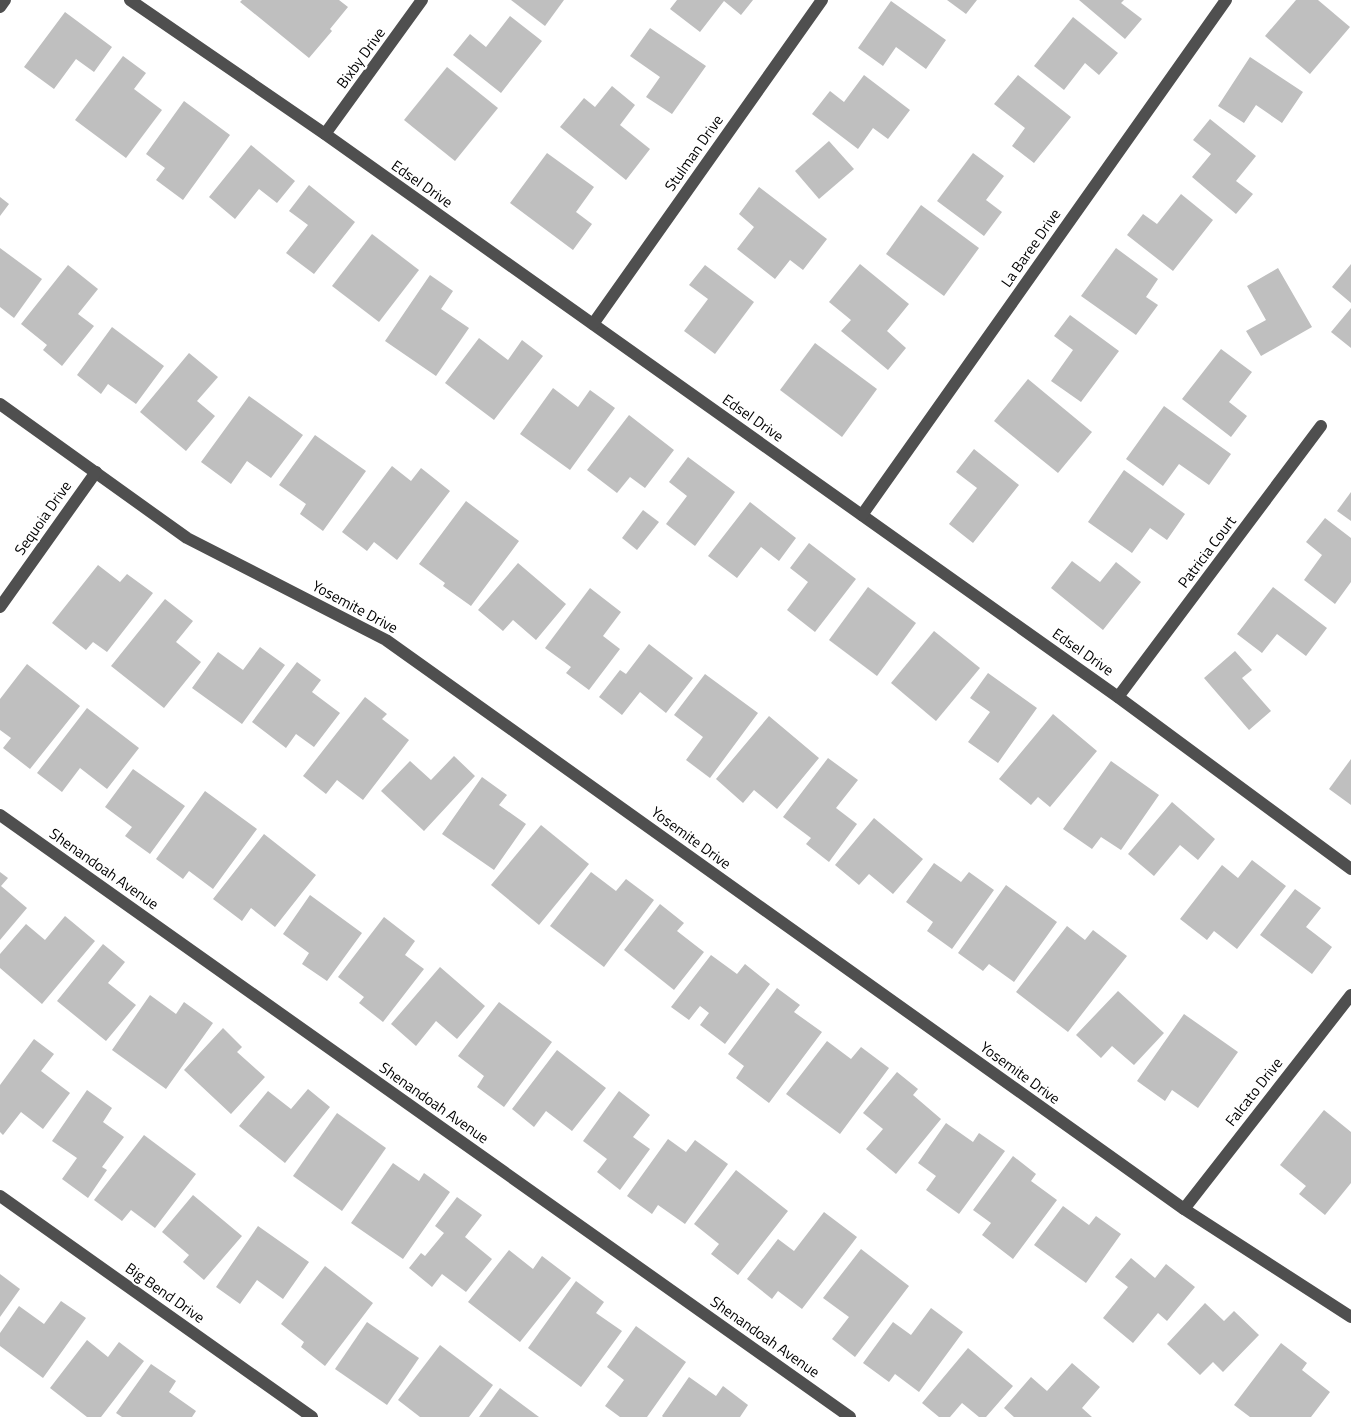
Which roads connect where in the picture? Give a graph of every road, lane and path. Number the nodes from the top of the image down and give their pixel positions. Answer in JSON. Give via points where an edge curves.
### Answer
{"nodes":[{"id":1,"x":5,"y":0,"type":"edge"},
{"id":2,"x":130,"y":0,"type":"edge"},
{"id":3,"x":422,"y":0,"type":"edge"},
{"id":4,"x":822,"y":0,"type":"edge"},
{"id":5,"x":1226,"y":0,"type":"edge"},
{"id":6,"x":0,"y":7,"type":"edge"},
{"id":7,"x":325,"y":134,"type":"junction"},
{"id":8,"x":593,"y":324,"type":"junction"},
{"id":9,"x":0,"y":404,"type":"edge"},
{"id":10,"x":1321,"y":426,"type":"dead end"},
{"id":11,"x":96,"y":472,"type":"junction"},
{"id":12,"x":862,"y":515,"type":"junction"},
{"id":13,"x":0,"y":607,"type":"edge"},
{"id":14,"x":1118,"y":697,"type":"junction"},
{"id":15,"x":0,"y":815,"type":"edge"},
{"id":16,"x":1351,"y":869,"type":"edge"},
{"id":17,"x":1351,"y":995,"type":"edge"},
{"id":18,"x":0,"y":1196,"type":"edge"},
{"id":19,"x":1184,"y":1209,"type":"junction"},
{"id":20,"x":1351,"y":1317,"type":"edge"},
{"id":21,"x":312,"y":1417,"type":"edge"},
{"id":22,"x":850,"y":1417,"type":"edge"}],
"edges":[{"from":1,"to":6,"type":"street"},
{"from":2,"to":7,"type":"street","name":"Edsel Drive"},
{"from":3,"to":7,"type":"street","name":"Bixby Drive"},
{"from":4,"to":8,"type":"street","name":"Stulman Drive"},
{"from":5,"to":12,"type":"street","name":"La Baree Drive"},
{"from":7,"to":8,"type":"street","name":"Edsel Drive"},
{"from":8,"to":12,"type":"street","name":"Edsel Drive"},
{"from":9,"to":11,"type":"street","name":"Yosemite Drive"},
{"from":10,"to":14,"type":"street","name":"Patricia Court"},
{"from":11,"to":13,"type":"street","name":"Sequoia Drive"},
{"from":11,"to":19,"type":"street","name":"Yosemite Drive","via":[[187,538],[386,640]]},
{"from":12,"to":14,"type":"street","name":"Edsel Drive"},
{"from":14,"to":16,"type":"street","name":"Edsel Drive"},
{"from":15,"to":22,"type":"street","name":"Shenandoah Avenue"},
{"from":17,"to":19,"type":"street","name":"Falcato Drive"},
{"from":18,"to":21,"type":"street","name":"Big Bend Drive"},
{"from":19,"to":20,"type":"street","name":"Yosemite Drive"}]}
